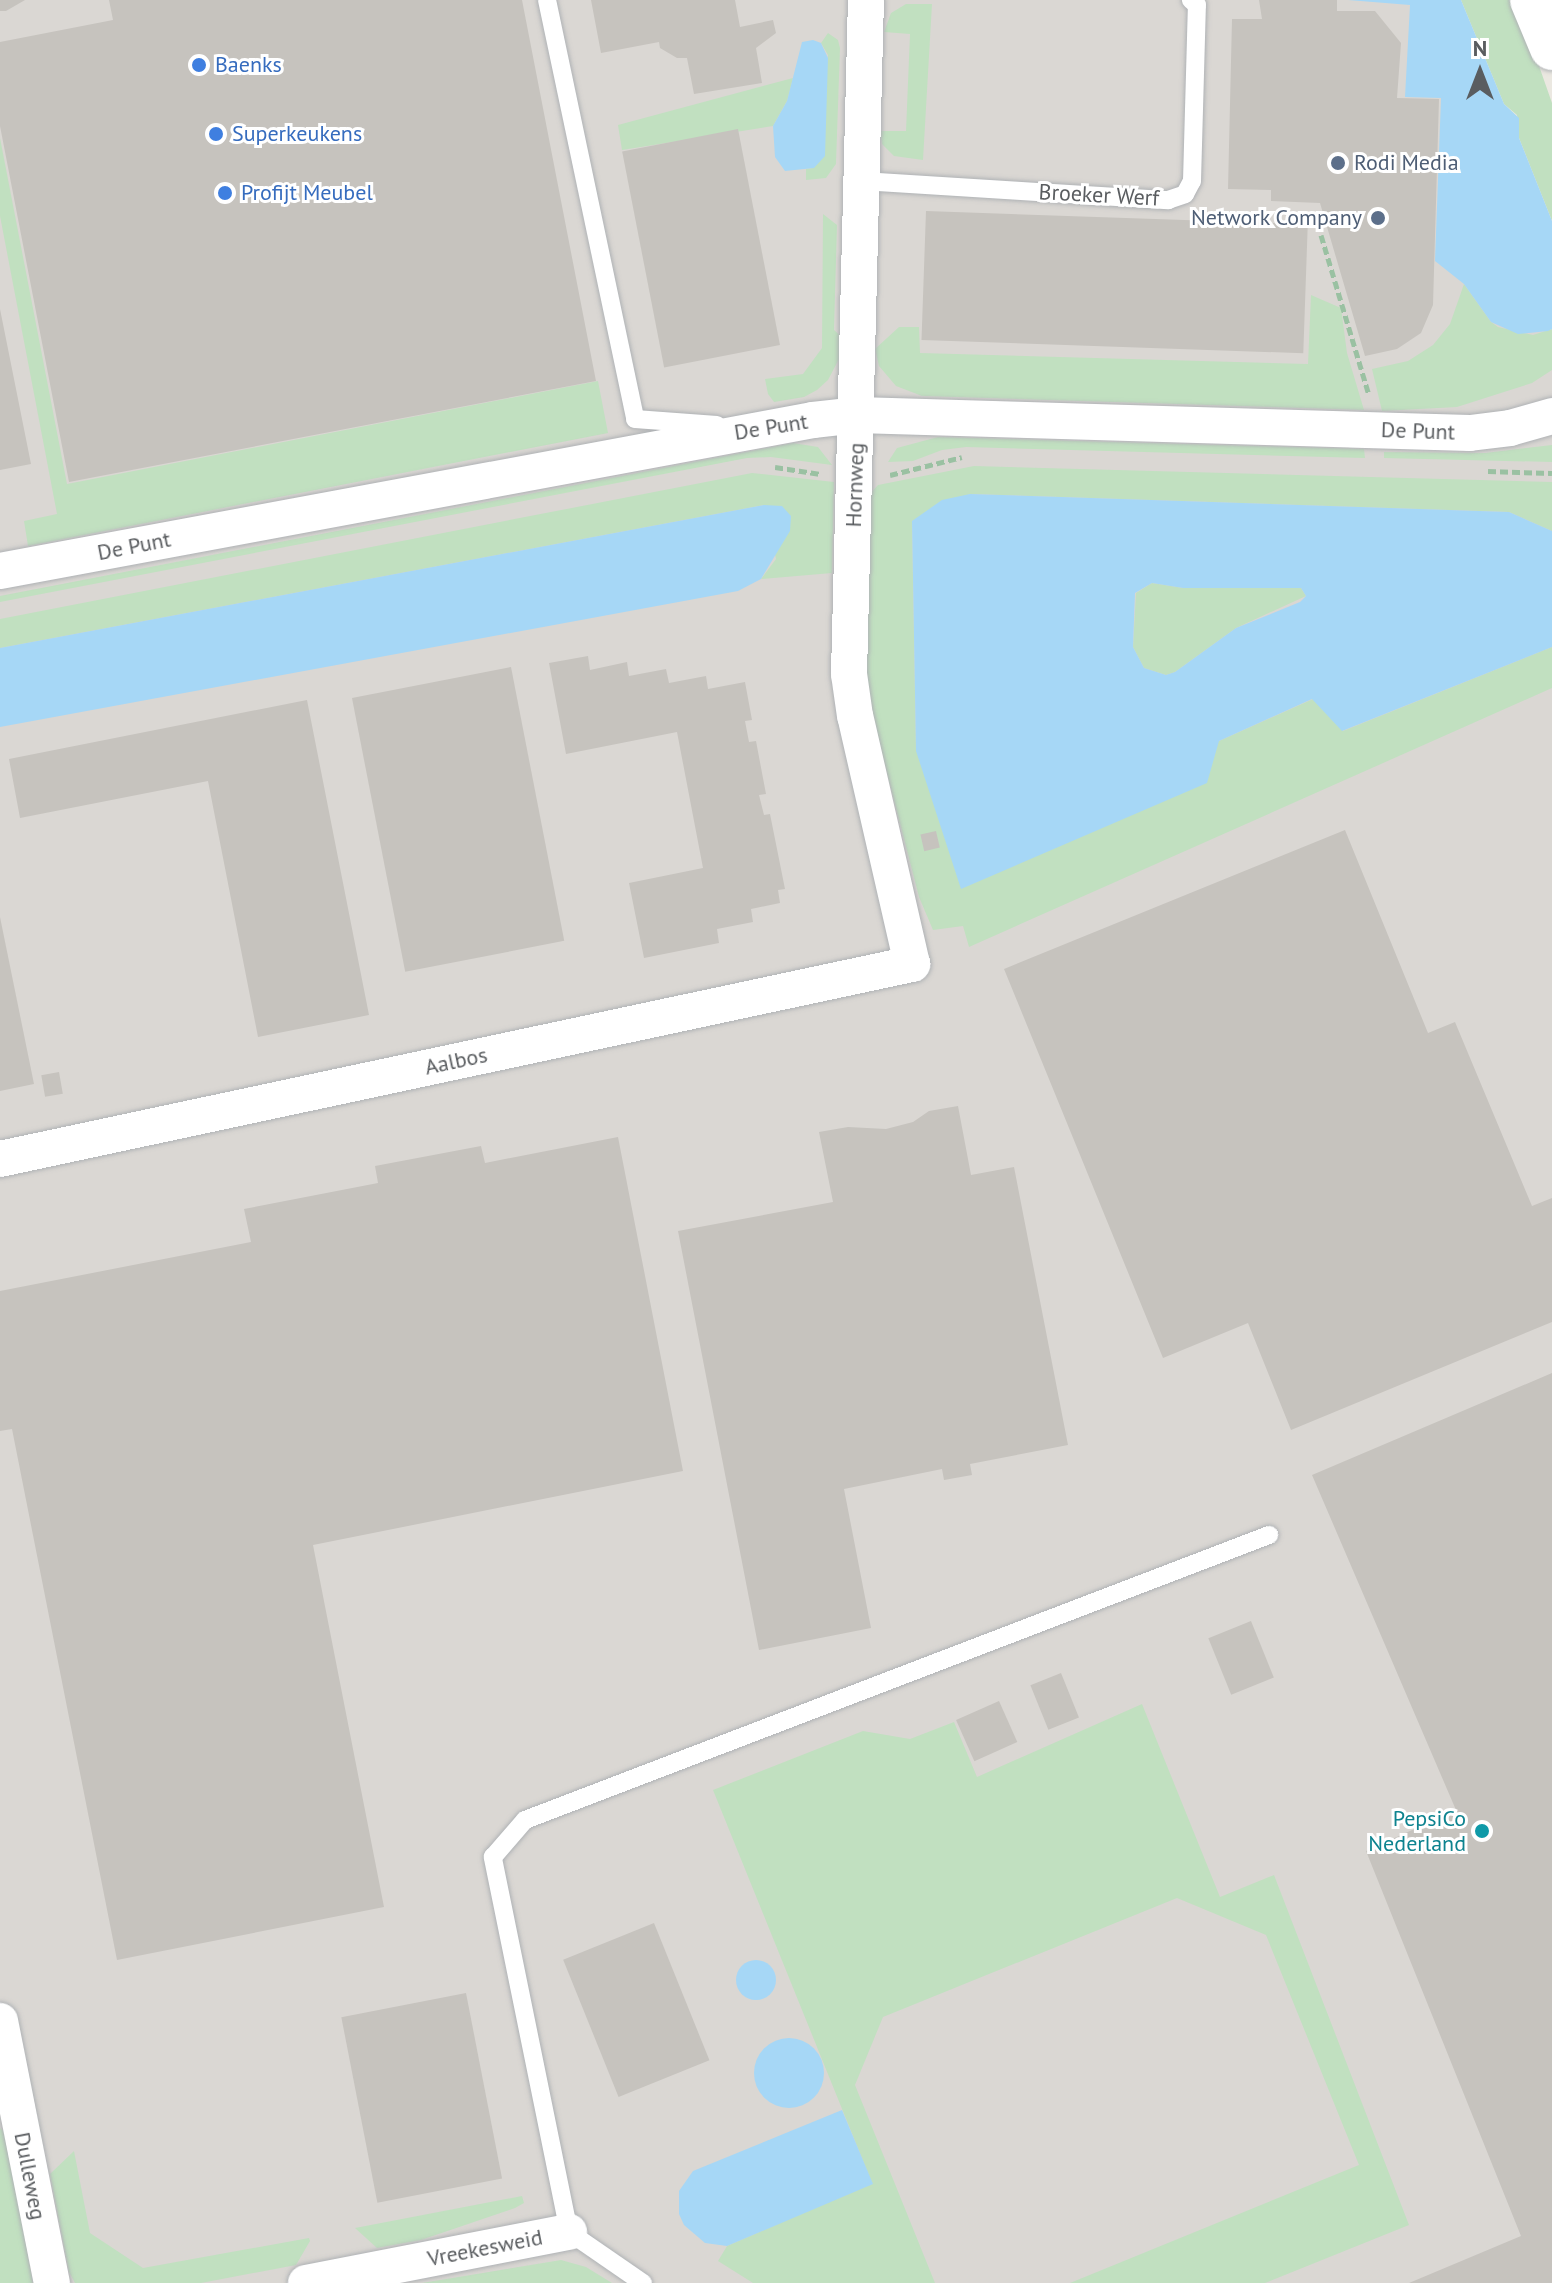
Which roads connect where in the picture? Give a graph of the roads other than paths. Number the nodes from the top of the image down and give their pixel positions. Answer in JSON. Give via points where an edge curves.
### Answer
{"nodes":[{"id":1,"x":547,"y":0,"type":"edge"},
{"id":2,"x":866,"y":0,"type":"edge"},
{"id":3,"x":1191,"y":0,"type":"edge"},
{"id":4,"x":1532,"y":0,"type":"edge"},
{"id":5,"x":1552,"y":48,"type":"edge"},
{"id":6,"x":862,"y":181,"type":"junction"},
{"id":7,"x":857,"y":415,"type":"junction"},
{"id":8,"x":1552,"y":416,"type":"edge"},
{"id":9,"x":756,"y":428,"type":"junction"},
{"id":10,"x":0,"y":571,"type":"edge"},
{"id":11,"x":912,"y":964,"type":"joint"},
{"id":12,"x":0,"y":1159,"type":"edge"},
{"id":13,"x":1269,"y":1535,"type":"dead end"},
{"id":14,"x":0,"y":2021,"type":"edge"},
{"id":15,"x":569,"y":2232,"type":"junction"},
{"id":16,"x":52,"y":2283,"type":"edge"},
{"id":17,"x":306,"y":2283,"type":"edge"},
{"id":18,"x":643,"y":2283,"type":"edge"}],
"edges":[{"from":1,"to":9,"type":"lane","via":[[635,419]]},
{"from":2,"to":6,"type":"street","name":"Hornweg"},
{"from":3,"to":6,"type":"lane","name":"Broeker Werf","via":[[1197,5],[1192,181],[1185,194],[1168,200]]},
{"from":4,"to":5,"type":"street"},
{"from":6,"to":7,"type":"street","name":"Hornweg"},
{"from":7,"to":8,"type":"street","name":"De Punt","via":[[1470,433]]},
{"from":7,"to":9,"type":"street","name":"De Punt"},
{"from":7,"to":11,"type":"street","name":"Hornweg","via":[[849,674]]},
{"from":9,"to":10,"type":"street","name":"De Punt"},
{"from":11,"to":12,"type":"street","name":"Aalbos"},
{"from":13,"to":15,"type":"lane","via":[[525,1820],[493,1857]]},
{"from":14,"to":16,"type":"street","name":"Dulleweg"},
{"from":15,"to":17,"type":"street","name":"Vreekesweid"},
{"from":15,"to":18,"type":"lane"}]}
